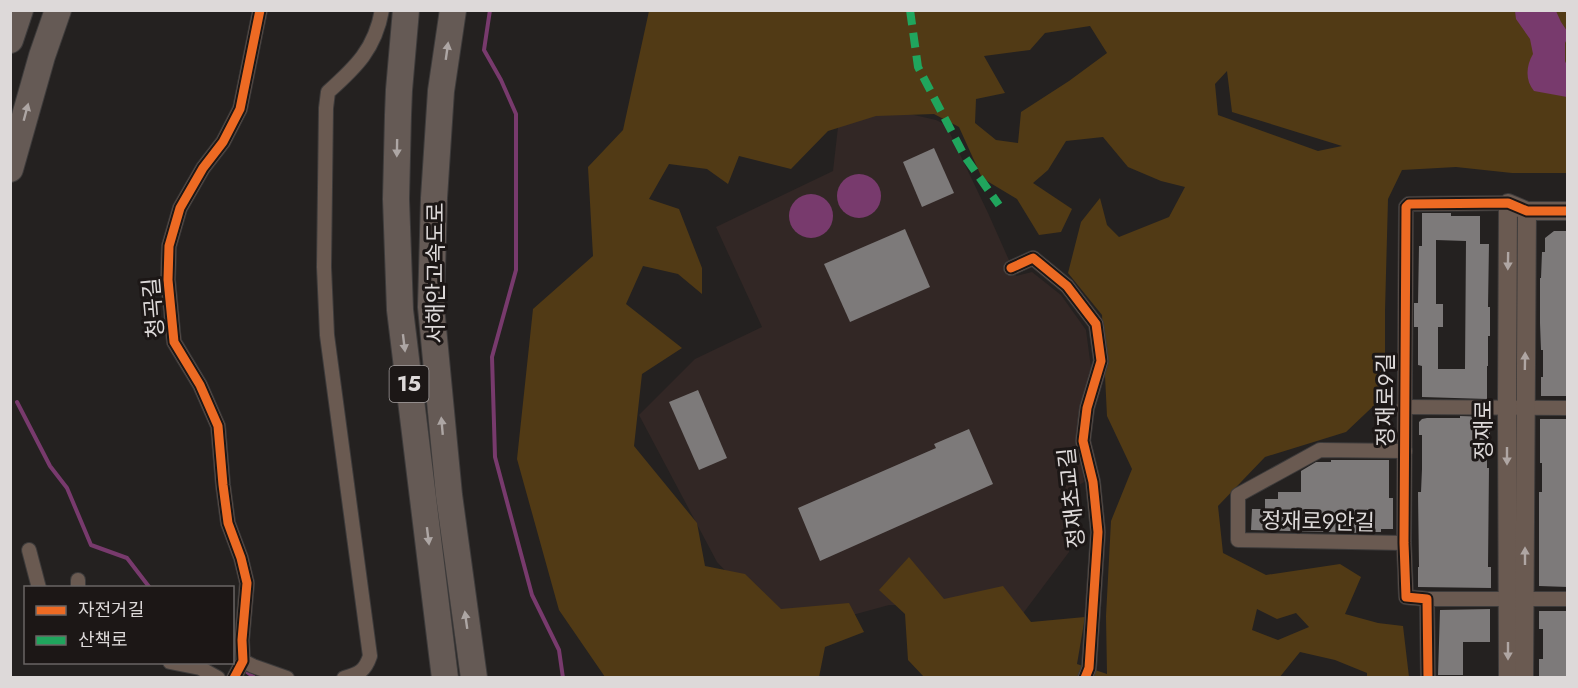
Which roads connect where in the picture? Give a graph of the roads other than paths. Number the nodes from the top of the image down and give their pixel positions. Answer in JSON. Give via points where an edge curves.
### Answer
{"nodes":[{"id":1,"x":20,"y":10,"type":"edge"},
{"id":2,"x":58,"y":10,"type":"edge"},
{"id":3,"x":260,"y":10,"type":"edge"},
{"id":4,"x":382,"y":10,"type":"edge"},
{"id":5,"x":406,"y":10,"type":"edge"},
{"id":6,"x":453,"y":10,"type":"edge"},
{"id":7,"x":10,"y":40,"type":"edge"},
{"id":8,"x":10,"y":169,"type":"edge"},
{"id":9,"x":1508,"y":203,"type":"junction"},
{"id":10,"x":1527,"y":211,"type":"junction"},
{"id":11,"x":1568,"y":211,"type":"edge"},
{"id":12,"x":1011,"y":268,"type":"dead end"},
{"id":13,"x":1404,"y":407,"type":"junction"},
{"id":14,"x":1506,"y":407,"type":"junction"},
{"id":15,"x":1525,"y":408,"type":"junction"},
{"id":16,"x":1568,"y":408,"type":"edge"},
{"id":17,"x":1405,"y":451,"type":"junction"},
{"id":18,"x":1404,"y":543,"type":"junction"},
{"id":19,"x":29,"y":550,"type":"dead end"},
{"id":20,"x":38,"y":586,"type":"edge"},
{"id":21,"x":1516,"y":598,"type":"junction"},
{"id":22,"x":1428,"y":599,"type":"junction"},
{"id":23,"x":1568,"y":599,"type":"edge"},
{"id":24,"x":243,"y":661,"type":"junction"},
{"id":25,"x":176,"y":664,"type":"edge"},
{"id":26,"x":218,"y":678,"type":"edge"},
{"id":27,"x":234,"y":678,"type":"edge"},
{"id":28,"x":287,"y":678,"type":"edge"},
{"id":29,"x":344,"y":678,"type":"edge"},
{"id":30,"x":445,"y":678,"type":"edge"},
{"id":31,"x":474,"y":678,"type":"edge"},
{"id":32,"x":1085,"y":678,"type":"edge"},
{"id":33,"x":1428,"y":678,"type":"edge"},
{"id":34,"x":1508,"y":678,"type":"edge"},
{"id":35,"x":1524,"y":678,"type":"edge"}],
"edges":[{"from":1,"to":7,"type":"highway"},
{"from":8,"to":2,"type":"highway","one_way":true},
{"from":3,"to":24,"type":"street","name":"청곡길","via":[[240,109],[180,208],[169,246],[168,280],[174,342],[200,385],[218,426],[228,523],[247,583]]},
{"from":4,"to":29,"type":"street","via":[[371,45],[359,63],[328,92],[326,108],[327,335],[370,656],[361,672]]},
{"from":5,"to":30,"type":"highway","name":"서해안고속도로","number":"15","one_way":true,"via":[[396,200],[400,310]]},
{"from":31,"to":6,"type":"highway","name":"서해안고속도로","number":"15","one_way":true,"via":[[449,495],[431,307],[441,91]]},
{"from":9,"to":10,"type":"street"},
{"from":9,"to":13,"type":"street","name":"정재로9길","via":[[1406,207]]},
{"from":9,"to":14,"type":"street","name":"정재로","one_way":true},
{"from":10,"to":11,"type":"street"},
{"from":15,"to":10,"type":"street","name":"정재로","one_way":true},
{"from":12,"to":32,"type":"street","name":"정재초교길","via":[[1033,258],[1067,286],[1095,324],[1101,361],[1087,408],[1083,441],[1093,482],[1098,532],[1089,668]]},
{"from":13,"to":14,"type":"street"},
{"from":13,"to":17,"type":"street","name":"정재로9길"},
{"from":14,"to":15,"type":"street"},
{"from":14,"to":21,"type":"street","name":"정재로","one_way":true},
{"from":15,"to":16,"type":"street"},
{"from":21,"to":15,"type":"street","name":"정재로","one_way":true},
{"from":17,"to":18,"type":"street","name":"정재로9길"},
{"from":17,"to":18,"type":"street","name":"정재로9안길","via":[[1320,450],[1238,495],[1238,540]]},
{"from":18,"to":22,"type":"street","name":"정재로9길","via":[[1406,597]]},
{"from":19,"to":20,"type":"street"},
{"from":21,"to":22,"type":"street"},
{"from":21,"to":23,"type":"street"},
{"from":21,"to":34,"type":"street","name":"정재로","one_way":true},
{"from":21,"to":35,"type":"street","name":"정재로"},
{"from":22,"to":33,"type":"street"},
{"from":24,"to":27,"type":"street","name":"청곡길"},
{"from":24,"to":28,"type":"street"},
{"from":25,"to":26,"type":"street","via":[[200,668]]}]}
